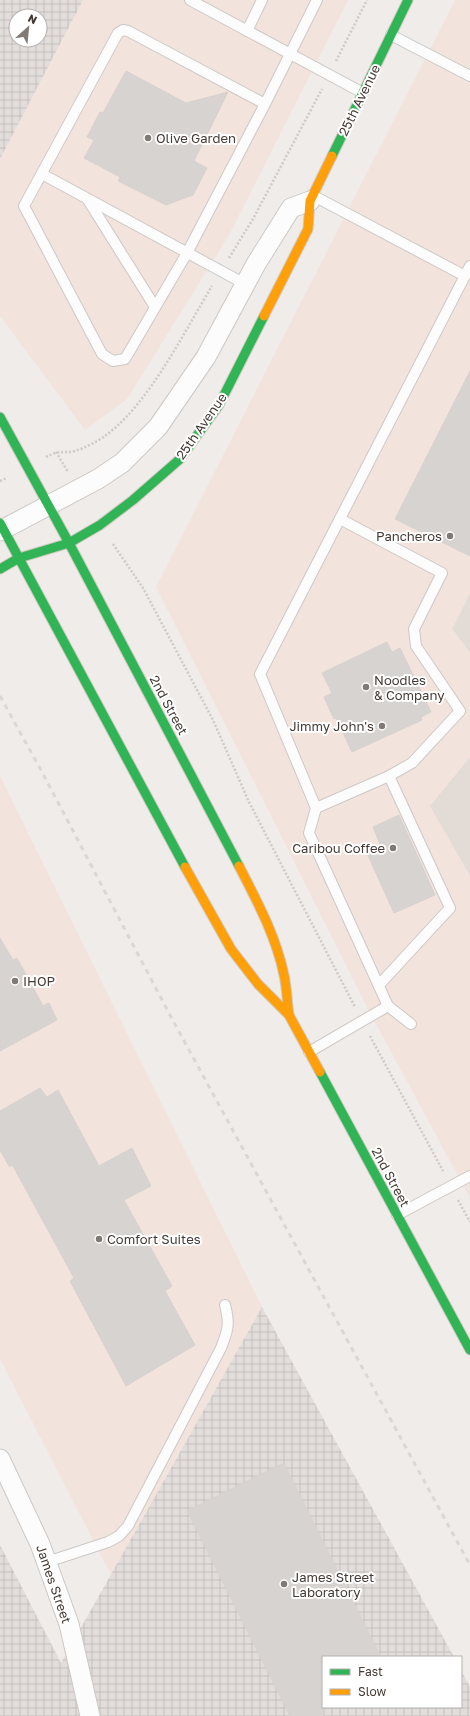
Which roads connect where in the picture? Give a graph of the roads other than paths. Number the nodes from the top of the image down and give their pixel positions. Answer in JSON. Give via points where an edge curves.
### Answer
{"nodes":[{"id":1,"x":190,"y":0,"type":"edge"},
{"id":2,"x":262,"y":0,"type":"edge"},
{"id":3,"x":317,"y":0,"type":"edge"},
{"id":4,"x":408,"y":0,"type":"edge"},
{"id":5,"x":247,"y":31,"type":"junction"},
{"id":6,"x":391,"y":35,"type":"junction"},
{"id":7,"x":290,"y":55,"type":"junction"},
{"id":8,"x":470,"y":76,"type":"edge"},
{"id":9,"x":363,"y":93,"type":"junction"},
{"id":10,"x":265,"y":104,"type":"junction"},
{"id":11,"x":42,"y":174,"type":"junction"},
{"id":12,"x":311,"y":198,"type":"junction"},
{"id":13,"x":88,"y":199,"type":"junction"},
{"id":14,"x":187,"y":253,"type":"junction"},
{"id":15,"x":470,"y":266,"type":"edge"},
{"id":16,"x":465,"y":276,"type":"junction"},
{"id":17,"x":245,"y":284,"type":"junction"},
{"id":18,"x":155,"y":307,"type":"junction"},
{"id":19,"x":0,"y":417,"type":"edge"},
{"id":20,"x":48,"y":505,"type":"junction"},
{"id":21,"x":340,"y":519,"type":"junction"},
{"id":22,"x":1,"y":528,"type":"edge"},
{"id":23,"x":69,"y":543,"type":"junction"},
{"id":24,"x":19,"y":558,"type":"junction"},
{"id":25,"x":0,"y":569,"type":"edge"},
{"id":26,"x":389,"y":776,"type":"junction"},
{"id":27,"x":316,"y":808,"type":"junction"},
{"id":28,"x":379,"y":985,"type":"junction"},
{"id":29,"x":388,"y":1006,"type":"junction"},
{"id":30,"x":289,"y":1016,"type":"junction"},
{"id":31,"x":411,"y":1024,"type":"dead end"},
{"id":32,"x":309,"y":1052,"type":"junction"},
{"id":33,"x":470,"y":1176,"type":"edge"},
{"id":34,"x":397,"y":1215,"type":"junction"},
{"id":35,"x":225,"y":1305,"type":"dead end"},
{"id":36,"x":470,"y":1350,"type":"edge"},
{"id":37,"x":0,"y":1459,"type":"edge"},
{"id":38,"x":46,"y":1562,"type":"junction"},
{"id":39,"x":90,"y":1716,"type":"edge"}],
"edges":[{"from":1,"to":5,"type":"lane"},
{"from":2,"to":5,"type":"lane"},
{"from":3,"to":7,"type":"lane"},
{"from":4,"to":6,"type":"main road","name":"25th Avenue"},
{"from":5,"to":7,"type":"lane"},
{"from":6,"to":8,"type":"lane"},
{"from":6,"to":9,"type":"main road","name":"25th Avenue"},
{"from":7,"to":9,"type":"lane"},
{"from":7,"to":10,"type":"lane"},
{"from":9,"to":12,"type":"main road","name":"25th Avenue"},
{"from":10,"to":11,"type":"lane","via":[[123,30],[118,33]]},
{"from":10,"to":14,"type":"lane"},
{"from":11,"to":13,"type":"lane"},
{"from":11,"to":18,"type":"lane","via":[[24,206],[102,354],[113,361],[125,359]]},
{"from":12,"to":16,"type":"lane"},
{"from":12,"to":17,"type":"street","via":[[291,208]]},
{"from":12,"to":23,"type":"main road","name":"25th Avenue","via":[[308,229],[219,405],[180,459],[100,525]]},
{"from":13,"to":14,"type":"lane"},
{"from":13,"to":18,"type":"lane"},
{"from":14,"to":17,"type":"lane"},
{"from":14,"to":18,"type":"lane"},
{"from":15,"to":16,"type":"lane"},
{"from":16,"to":21,"type":"lane"},
{"from":17,"to":20,"type":"street","via":[[206,357],[158,427],[122,463],[98,479]]},
{"from":19,"to":20,"type":"main road","name":"2nd Street"},
{"from":20,"to":22,"type":"street"},
{"from":20,"to":23,"type":"main road","name":"2nd Street"},
{"from":21,"to":26,"type":"lane","via":[[442,573],[414,629],[416,646],[460,710],[412,764]]},
{"from":21,"to":27,"type":"lane","via":[[260,674]]},
{"from":22,"to":24,"type":"main road","name":"2nd Street"},
{"from":23,"to":24,"type":"main road","name":"25th Avenue"},
{"from":23,"to":30,"type":"main road","name":"2nd Street","via":[[273,936],[282,969]]},
{"from":24,"to":25,"type":"main road","name":"25th Avenue"},
{"from":24,"to":30,"type":"main road","name":"2nd Street","via":[[162,826],[231,949],[258,984]]},
{"from":26,"to":27,"type":"lane"},
{"from":26,"to":28,"type":"lane","via":[[450,908]]},
{"from":27,"to":28,"type":"lane","via":[[309,833]]},
{"from":28,"to":29,"type":"lane"},
{"from":29,"to":31,"type":"lane"},
{"from":29,"to":32,"type":"lane"},
{"from":30,"to":32,"type":"main road","name":"2nd Street"},
{"from":32,"to":34,"type":"main road","name":"2nd Street"},
{"from":33,"to":34,"type":"lane"},
{"from":34,"to":36,"type":"main road","name":"2nd Street"},
{"from":35,"to":38,"type":"lane","via":[[229,1320],[221,1348],[128,1526],[119,1536],[108,1542]]},
{"from":37,"to":38,"type":"street","name":"James Street"},
{"from":38,"to":39,"type":"street","name":"James Street","via":[[69,1624]]}]}
